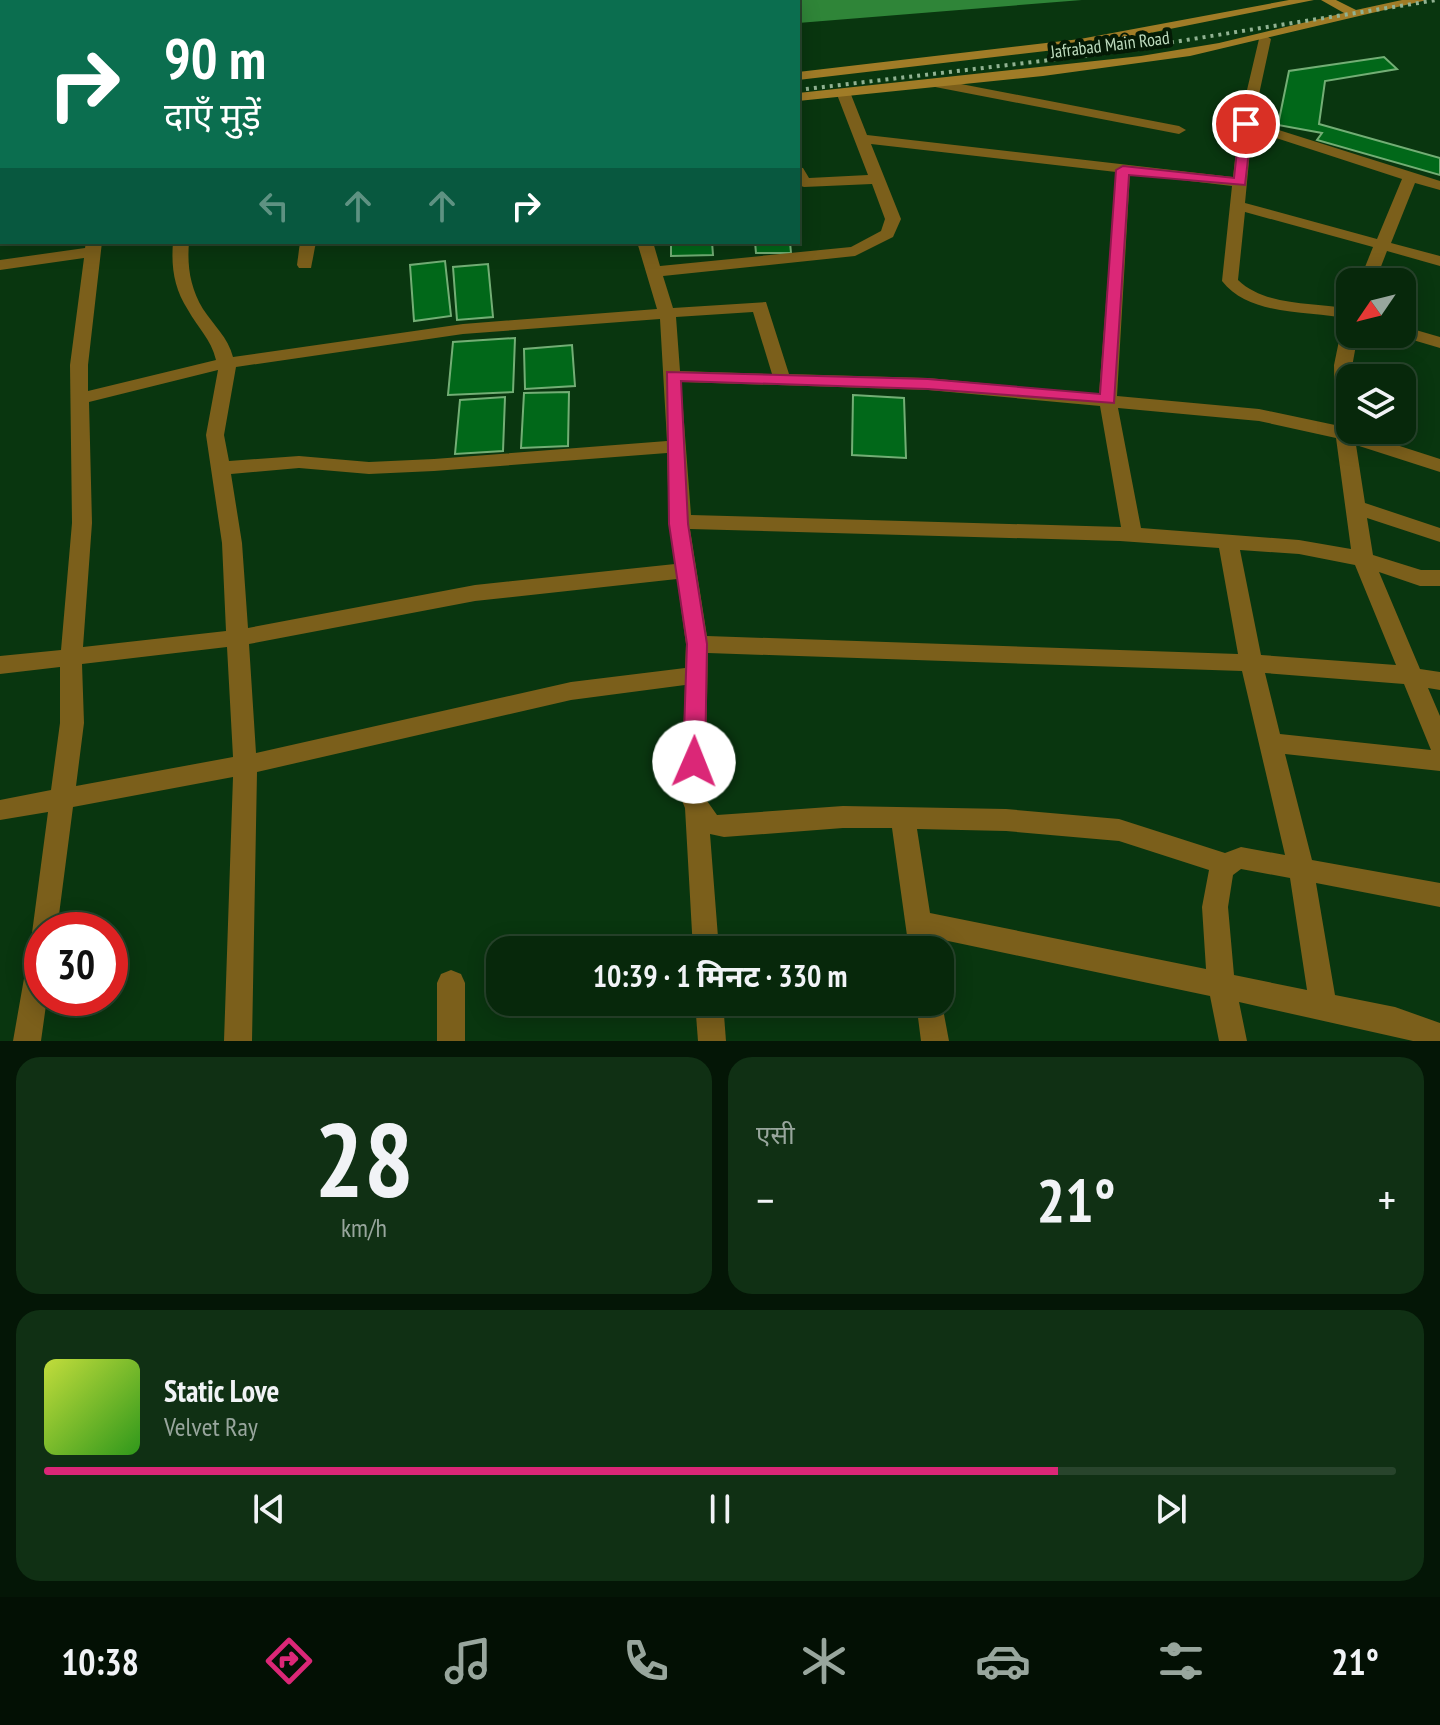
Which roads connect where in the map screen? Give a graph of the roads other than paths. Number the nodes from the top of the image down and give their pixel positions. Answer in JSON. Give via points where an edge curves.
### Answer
{"nodes":[{"id":1,"x":1308,"y":0,"type":"edge"},
{"id":2,"x":1327,"y":0,"type":"edge"},
{"id":3,"x":1421,"y":0,"type":"edge"},
{"id":4,"x":1355,"y":14,"type":"junction"},
{"id":5,"x":1265,"y":39,"type":"junction"},
{"id":6,"x":800,"y":76,"type":"edge"},
{"id":7,"x":935,"y":83,"type":"junction"},
{"id":8,"x":843,"y":92,"type":"junction"},
{"id":9,"x":800,"y":97,"type":"edge"},
{"id":10,"x":1246,"y":124,"type":"junction"},
{"id":11,"x":1179,"y":130,"type":"dead end"},
{"id":12,"x":861,"y":139,"type":"junction"},
{"id":13,"x":1123,"y":170,"type":"junction"},
{"id":14,"x":800,"y":175,"type":"edge"},
{"id":15,"x":1410,"y":177,"type":"junction"},
{"id":16,"x":878,"y":179,"type":"junction"},
{"id":17,"x":1240,"y":182,"type":"junction"},
{"id":18,"x":1440,"y":186,"type":"edge"},
{"id":19,"x":1237,"y":205,"type":"junction"},
{"id":20,"x":1382,"y":242,"type":"junction"},
{"id":21,"x":181,"y":244,"type":"edge"},
{"id":22,"x":308,"y":244,"type":"edge"},
{"id":23,"x":645,"y":244,"type":"edge"},
{"id":24,"x":93,"y":247,"type":"edge"},
{"id":25,"x":1440,"y":261,"type":"edge"},
{"id":26,"x":0,"y":265,"type":"edge"},
{"id":27,"x":305,"y":265,"type":"dead end"},
{"id":28,"x":1372,"y":268,"type":"edge"},
{"id":29,"x":652,"y":272,"type":"junction"},
{"id":30,"x":667,"y":311,"type":"junction"},
{"id":31,"x":1336,"y":312,"type":"edge"},
{"id":32,"x":1416,"y":335,"type":"edge"},
{"id":33,"x":1440,"y":343,"type":"edge"},
{"id":34,"x":226,"y":363,"type":"junction"},
{"id":35,"x":673,"y":376,"type":"junction"},
{"id":36,"x":782,"y":379,"type":"junction"},
{"id":37,"x":80,"y":399,"type":"junction"},
{"id":38,"x":1108,"y":400,"type":"junction"},
{"id":39,"x":1336,"y":433,"type":"edge"},
{"id":40,"x":1346,"y":444,"type":"edge"},
{"id":41,"x":1373,"y":444,"type":"edge"},
{"id":42,"x":675,"y":446,"type":"junction"},
{"id":43,"x":1440,"y":466,"type":"edge"},
{"id":44,"x":220,"y":468,"type":"junction"},
{"id":45,"x":1357,"y":508,"type":"junction"},
{"id":46,"x":681,"y":521,"type":"junction"},
{"id":47,"x":1132,"y":535,"type":"junction"},
{"id":48,"x":1440,"y":535,"type":"edge"},
{"id":49,"x":1228,"y":543,"type":"junction"},
{"id":50,"x":1363,"y":559,"type":"junction"},
{"id":51,"x":686,"y":570,"type":"junction"},
{"id":52,"x":1440,"y":578,"type":"edge"},
{"id":53,"x":237,"y":638,"type":"junction"},
{"id":54,"x":697,"y":644,"type":"junction"},
{"id":55,"x":71,"y":656,"type":"junction"},
{"id":56,"x":1251,"y":663,"type":"junction"},
{"id":57,"x":0,"y":665,"type":"edge"},
{"id":58,"x":696,"y":675,"type":"junction"},
{"id":59,"x":1410,"y":676,"type":"junction"},
{"id":60,"x":1440,"y":681,"type":"edge"},
{"id":61,"x":1270,"y":743,"type":"junction"},
{"id":62,"x":1440,"y":744,"type":"edge"},
{"id":63,"x":1440,"y":761,"type":"edge"},
{"id":64,"x":245,"y":765,"type":"junction"},
{"id":65,"x":64,"y":796,"type":"junction"},
{"id":66,"x":0,"y":810,"type":"edge"},
{"id":67,"x":696,"y":810,"type":"junction"},
{"id":68,"x":903,"y":818,"type":"junction"},
{"id":69,"x":1226,"y":864,"type":"junction"},
{"id":70,"x":1301,"y":867,"type":"junction"},
{"id":71,"x":1440,"y":895,"type":"edge"},
{"id":72,"x":47,"y":912,"type":"edge"},
{"id":73,"x":705,"y":936,"type":"edge"},
{"id":74,"x":920,"y":936,"type":"edge"},
{"id":75,"x":954,"y":942,"type":"edge"},
{"id":76,"x":451,"y":983,"type":"dead end"},
{"id":77,"x":1223,"y":985,"type":"junction"},
{"id":78,"x":1323,"y":1006,"type":"junction"},
{"id":79,"x":31,"y":1016,"type":"edge"},
{"id":80,"x":710,"y":1016,"type":"edge"},
{"id":81,"x":932,"y":1016,"type":"edge"},
{"id":82,"x":1440,"y":1037,"type":"edge"},
{"id":83,"x":27,"y":1041,"type":"edge"},
{"id":84,"x":238,"y":1041,"type":"edge"},
{"id":85,"x":451,"y":1041,"type":"edge"},
{"id":86,"x":712,"y":1041,"type":"edge"},
{"id":87,"x":935,"y":1041,"type":"edge"},
{"id":88,"x":1233,"y":1041,"type":"edge"}],
"edges":[{"from":1,"to":6,"type":"main road","name":"Jafrabad Main Road","via":[[1080,43]]},
{"from":2,"to":4,"type":"main road"},
{"from":3,"to":4,"type":"main road","name":"Jafrabad Main Road"},
{"from":4,"to":5,"type":"main road","name":"Jafrabad Main Road"},
{"from":5,"to":7,"type":"main road","name":"Jafrabad Main Road","via":[[1101,65]]},
{"from":5,"to":10,"type":"street"},
{"from":7,"to":8,"type":"main road","name":"Jafrabad Main Road"},
{"from":7,"to":11,"type":"street"},
{"from":8,"to":9,"type":"main road","name":"Jafrabad Main Road"},
{"from":8,"to":12,"type":"street"},
{"from":10,"to":15,"type":"street"},
{"from":10,"to":17,"type":"street"},
{"from":12,"to":13,"type":"street"},
{"from":12,"to":16,"type":"street"},
{"from":13,"to":17,"type":"street"},
{"from":13,"to":38,"type":"street"},
{"from":14,"to":16,"type":"street","via":[[804,183]]},
{"from":15,"to":18,"type":"street"},
{"from":15,"to":20,"type":"street"},
{"from":16,"to":29,"type":"street","via":[[893,219],[888,234],[875,243],[855,251]]},
{"from":17,"to":19,"type":"street"},
{"from":19,"to":20,"type":"street"},
{"from":19,"to":31,"type":"street","via":[[1229,268],[1234,288],[1263,300]]},
{"from":20,"to":25,"type":"street"},
{"from":20,"to":28,"type":"street"},
{"from":21,"to":34,"type":"street","via":[[179,269],[186,288],[221,343]]},
{"from":22,"to":27,"type":"street"},
{"from":23,"to":29,"type":"street"},
{"from":24,"to":26,"type":"street"},
{"from":24,"to":37,"type":"street"},
{"from":29,"to":30,"type":"street"},
{"from":30,"to":34,"type":"street","via":[[463,329]]},
{"from":30,"to":35,"type":"street"},
{"from":30,"to":36,"type":"street","via":[[760,306]]},
{"from":32,"to":33,"type":"street"},
{"from":34,"to":37,"type":"street"},
{"from":34,"to":44,"type":"street","via":[[215,435]]},
{"from":35,"to":36,"type":"street"},
{"from":35,"to":42,"type":"street"},
{"from":36,"to":38,"type":"street","via":[[928,384]]},
{"from":37,"to":55,"type":"street","via":[[82,523]]},
{"from":38,"to":39,"type":"street","via":[[1259,415]]},
{"from":38,"to":47,"type":"street"},
{"from":40,"to":45,"type":"street"},
{"from":41,"to":43,"type":"street"},
{"from":42,"to":44,"type":"street","via":[[434,465],[369,468],[299,462]]},
{"from":42,"to":46,"type":"street"},
{"from":44,"to":53,"type":"street","via":[[232,543]]},
{"from":45,"to":48,"type":"street"},
{"from":45,"to":50,"type":"street"},
{"from":46,"to":47,"type":"street"},
{"from":46,"to":51,"type":"street"},
{"from":47,"to":49,"type":"street"},
{"from":49,"to":50,"type":"street","via":[[1299,547]]},
{"from":49,"to":56,"type":"street"},
{"from":50,"to":52,"type":"street","via":[[1420,578]]},
{"from":50,"to":59,"type":"street"},
{"from":51,"to":53,"type":"street","via":[[475,593]]},
{"from":51,"to":54,"type":"street"},
{"from":53,"to":55,"type":"street"},
{"from":53,"to":64,"type":"street"},
{"from":54,"to":56,"type":"street"},
{"from":54,"to":58,"type":"street"},
{"from":55,"to":57,"type":"street"},
{"from":55,"to":65,"type":"street","via":[[72,723]]},
{"from":56,"to":59,"type":"street"},
{"from":56,"to":61,"type":"street"},
{"from":58,"to":64,"type":"street","via":[[571,691]]},
{"from":58,"to":67,"type":"street"},
{"from":59,"to":60,"type":"street"},
{"from":59,"to":62,"type":"street"},
{"from":61,"to":63,"type":"street"},
{"from":61,"to":70,"type":"street"},
{"from":64,"to":65,"type":"street"},
{"from":64,"to":84,"type":"street"},
{"from":65,"to":66,"type":"street"},
{"from":65,"to":72,"type":"street"},
{"from":67,"to":68,"type":"street","via":[[713,826]]},
{"from":67,"to":73,"type":"street"},
{"from":68,"to":69,"type":"street","via":[[1119,830]]},
{"from":68,"to":74,"type":"street"},
{"from":69,"to":70,"type":"street","via":[[1241,858]]},
{"from":69,"to":77,"type":"street","via":[[1219,874],[1215,927]]},
{"from":70,"to":71,"type":"street"},
{"from":70,"to":78,"type":"street"},
{"from":75,"to":77,"type":"street"},
{"from":76,"to":85,"type":"street"},
{"from":77,"to":78,"type":"street"},
{"from":77,"to":88,"type":"street"},
{"from":78,"to":82,"type":"street"},
{"from":79,"to":83,"type":"street"},
{"from":80,"to":86,"type":"street"},
{"from":81,"to":87,"type":"street"}]}
